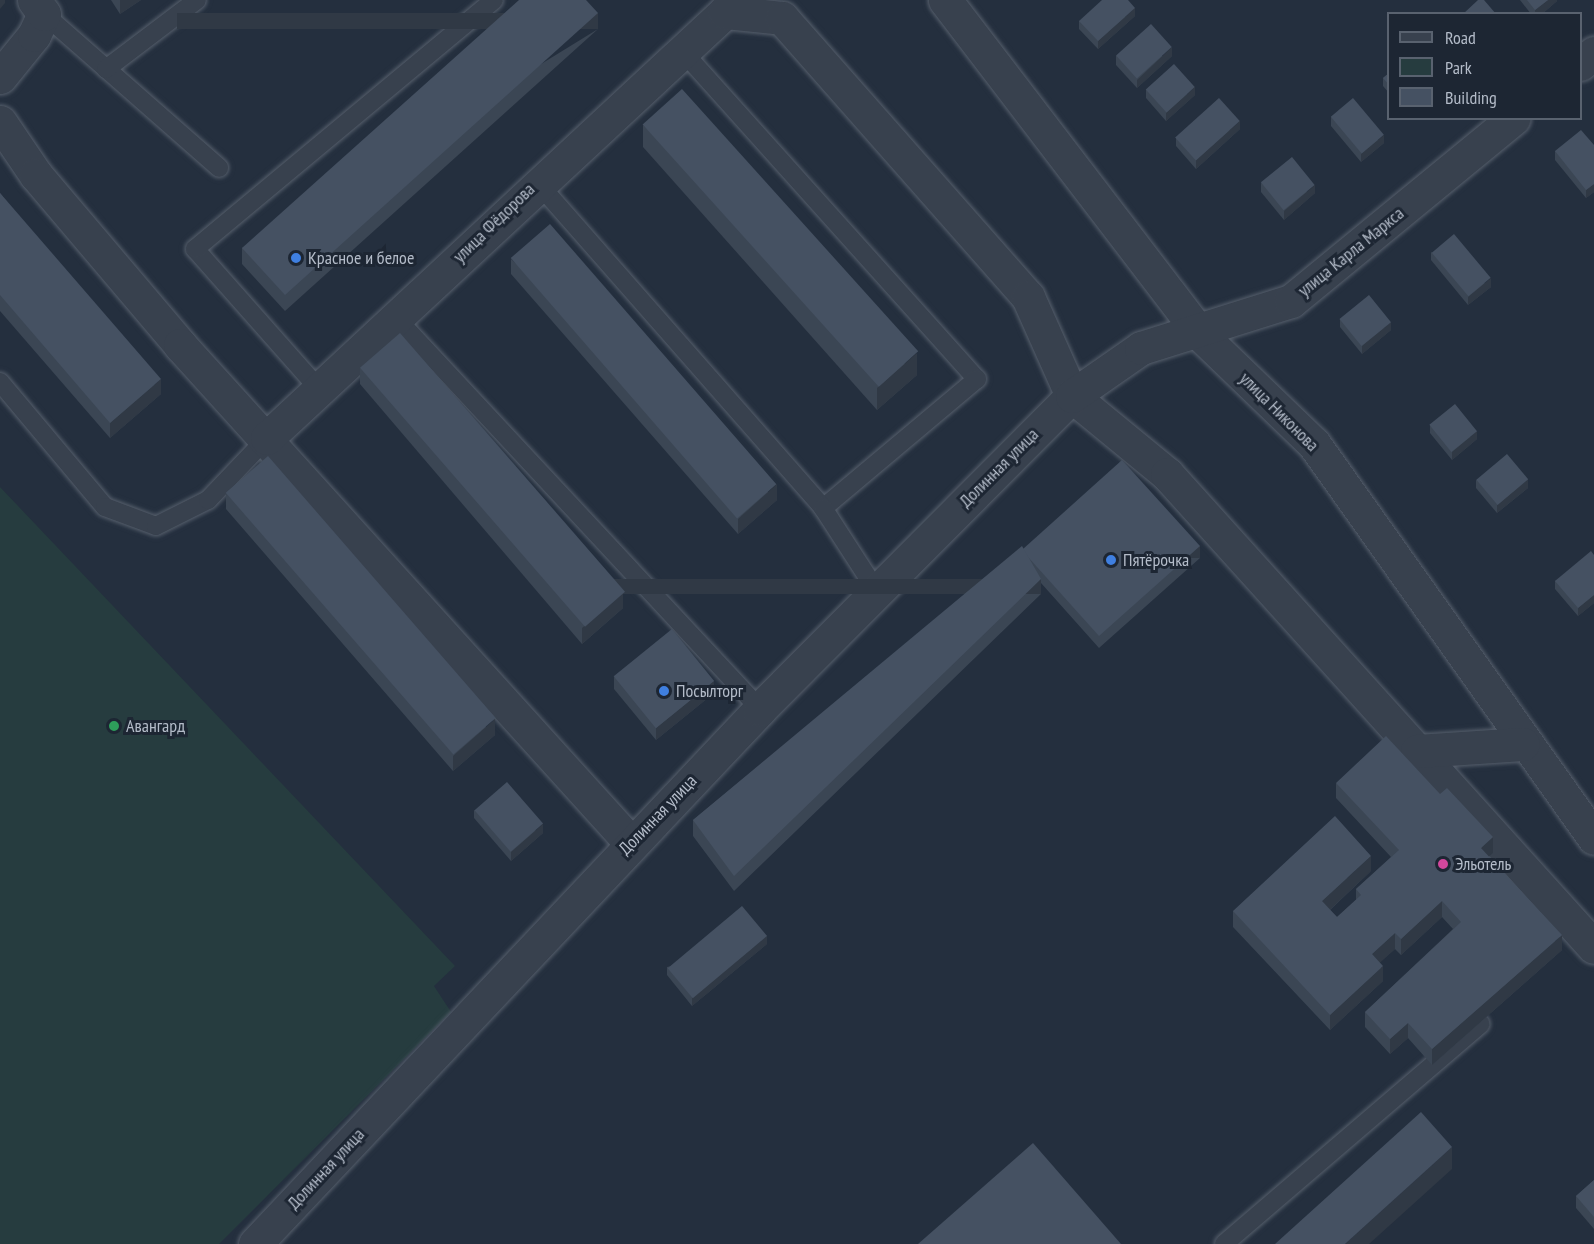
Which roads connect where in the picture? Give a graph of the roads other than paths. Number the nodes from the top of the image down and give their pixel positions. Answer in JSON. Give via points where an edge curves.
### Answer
{"nodes":[{"id":1,"x":197,"y":0,"type":"edge"},
{"id":2,"x":494,"y":0,"type":"edge"},
{"id":3,"x":945,"y":0,"type":"edge"},
{"id":4,"x":724,"y":6,"type":"edge"},
{"id":5,"x":39,"y":7,"type":"edge"},
{"id":6,"x":1594,"y":53,"type":"edge"},
{"id":7,"x":685,"y":54,"type":"junction"},
{"id":8,"x":1582,"y":63,"type":"edge"},
{"id":9,"x":106,"y":69,"type":"junction"},
{"id":10,"x":0,"y":77,"type":"edge"},
{"id":11,"x":1512,"y":120,"type":"edge"},
{"id":12,"x":0,"y":122,"type":"edge"},
{"id":13,"x":219,"y":168,"type":"dead end"},
{"id":14,"x":537,"y":182,"type":"junction"},
{"id":15,"x":396,"y":318,"type":"junction"},
{"id":16,"x":1200,"y":334,"type":"junction"},
{"id":17,"x":0,"y":382,"type":"edge"},
{"id":18,"x":319,"y":389,"type":"junction"},
{"id":19,"x":1072,"y":396,"type":"junction"},
{"id":20,"x":267,"y":438,"type":"junction"},
{"id":21,"x":823,"y":508,"type":"junction"},
{"id":22,"x":876,"y":590,"type":"junction"},
{"id":23,"x":760,"y":709,"type":"junction"},
{"id":24,"x":1523,"y":744,"type":"junction"},
{"id":25,"x":1417,"y":751,"type":"junction"},
{"id":26,"x":1594,"y":838,"type":"edge"},
{"id":27,"x":631,"y":843,"type":"junction"},
{"id":28,"x":1594,"y":947,"type":"edge"},
{"id":29,"x":1481,"y":1024,"type":"edge"},
{"id":30,"x":255,"y":1244,"type":"edge"},
{"id":31,"x":1224,"y":1244,"type":"edge"}],
"edges":[{"from":1,"to":9,"type":"lane"},
{"from":2,"to":18,"type":"lane","via":[[195,249]]},
{"from":3,"to":16,"type":"street","name":"улица Никонова"},
{"from":4,"to":7,"type":"street","name":"улица Фёдорова"},
{"from":4,"to":19,"type":"street","via":[[782,18],[1028,297]]},
{"from":5,"to":9,"type":"lane"},
{"from":5,"to":10,"type":"street","via":[[34,36]]},
{"from":6,"to":8,"type":"street"},
{"from":7,"to":14,"type":"street","name":"улица Фёдорова"},
{"from":7,"to":21,"type":"lane","via":[[977,379]]},
{"from":9,"to":13,"type":"lane"},
{"from":11,"to":16,"type":"street","name":"улица Карла Маркса","via":[[1291,302]]},
{"from":12,"to":20,"type":"street","via":[[43,184]]},
{"from":14,"to":15,"type":"street","name":"улица Фёдорова"},
{"from":14,"to":21,"type":"lane"},
{"from":15,"to":18,"type":"street","name":"улица Фёдорова"},
{"from":15,"to":23,"type":"lane"},
{"from":16,"to":19,"type":"street","name":"улица Карла Маркса","via":[[1141,348]]},
{"from":16,"to":24,"type":"street","name":"улица Никонова","via":[[1314,444]]},
{"from":17,"to":20,"type":"lane","via":[[105,507],[156,526],[208,500]]},
{"from":18,"to":20,"type":"street","name":"улица Фёдорова"},
{"from":19,"to":22,"type":"street","name":"Долинная улица"},
{"from":19,"to":25,"type":"street","via":[[1167,474]]},
{"from":20,"to":27,"type":"street"},
{"from":21,"to":22,"type":"lane"},
{"from":22,"to":23,"type":"street","name":"Долинная улица"},
{"from":23,"to":27,"type":"street","name":"Долинная улица"},
{"from":24,"to":25,"type":"street"},
{"from":24,"to":26,"type":"street","name":"улица Никонова"},
{"from":25,"to":28,"type":"street"},
{"from":27,"to":30,"type":"street","name":"Долинная улица"},
{"from":29,"to":31,"type":"lane"}]}
